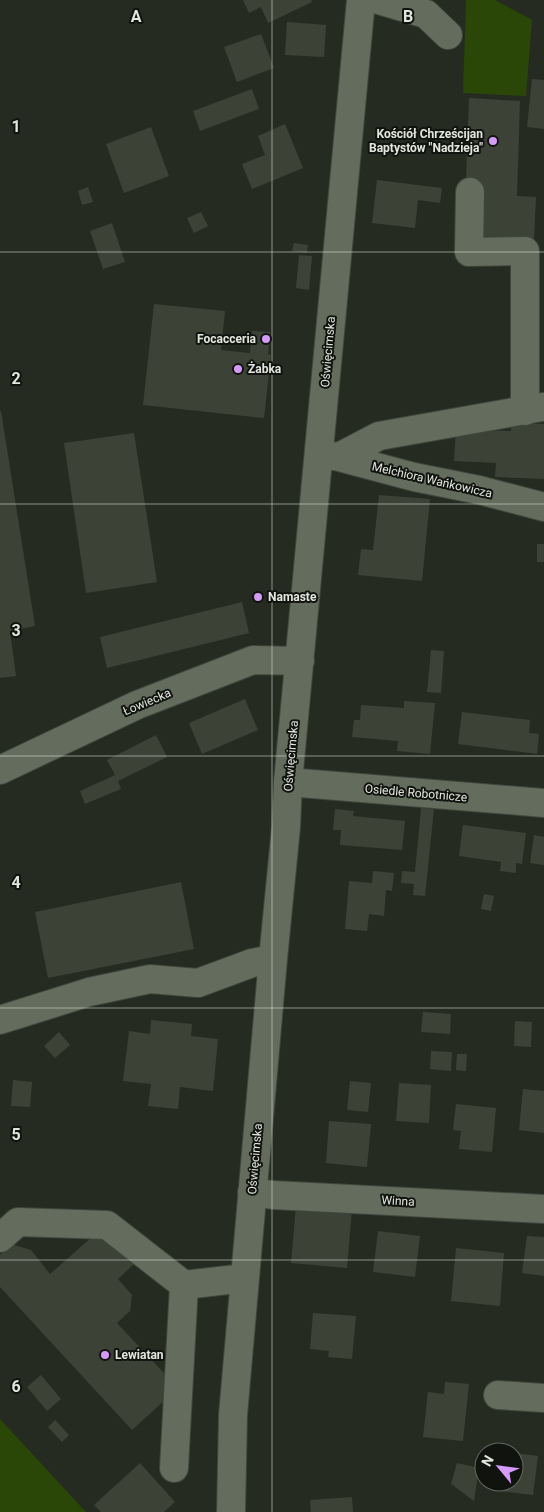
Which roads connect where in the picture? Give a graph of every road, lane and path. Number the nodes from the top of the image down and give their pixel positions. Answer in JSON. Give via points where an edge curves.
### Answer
{"nodes":[{"id":1,"x":361,"y":0,"type":"edge"},
{"id":2,"x":379,"y":0,"type":"edge"},
{"id":3,"x":448,"y":34,"type":"dead end"},
{"id":4,"x":470,"y":192,"type":"dead end"},
{"id":5,"x":534,"y":409,"type":"edge"},
{"id":6,"x":329,"y":456,"type":"junction"},
{"id":7,"x":544,"y":508,"type":"edge"},
{"id":8,"x":300,"y":661,"type":"junction"},
{"id":9,"x":0,"y":770,"type":"edge"},
{"id":10,"x":288,"y":782,"type":"junction"},
{"id":11,"x":544,"y":803,"type":"edge"},
{"id":12,"x":273,"y":959,"type":"junction"},
{"id":13,"x":0,"y":1020,"type":"edge"},
{"id":14,"x":252,"y":1192,"type":"junction"},
{"id":15,"x":544,"y":1209,"type":"edge"},
{"id":16,"x":0,"y":1238,"type":"edge"},
{"id":17,"x":245,"y":1278,"type":"junction"},
{"id":18,"x":184,"y":1285,"type":"junction"},
{"id":19,"x":498,"y":1395,"type":"dead end"},
{"id":20,"x":544,"y":1398,"type":"edge"},
{"id":21,"x":174,"y":1468,"type":"dead end"},
{"id":22,"x":231,"y":1512,"type":"edge"}],
"edges":[{"from":1,"to":6,"type":"street","name":"Oświęcimska","via":[[341,209]]},
{"from":2,"to":3,"type":"street","via":[[426,14]]},
{"from":4,"to":5,"type":"street","via":[[469,252],[525,251]]},
{"from":5,"to":6,"type":"street","via":[[379,436]]},
{"from":6,"to":7,"type":"street","name":"Melchiora Wańkowicza"},
{"from":6,"to":8,"type":"street","name":"Oświęcimska"},
{"from":8,"to":9,"type":"street","name":"Łowiecka","via":[[253,660],[137,705]]},
{"from":8,"to":10,"type":"street","name":"Oświęcimska"},
{"from":10,"to":11,"type":"street","name":"Osiedle Robotnicze"},
{"from":10,"to":12,"type":"street","name":"Oświęcimska"},
{"from":12,"to":13,"type":"street","via":[[252,963],[198,983],[150,979],[89,992]]},
{"from":12,"to":14,"type":"street","name":"Oświęcimska"},
{"from":14,"to":15,"type":"street","name":"Winna"},
{"from":14,"to":17,"type":"street","name":"Oświęcimska"},
{"from":16,"to":18,"type":"street","via":[[18,1222],[107,1225]]},
{"from":17,"to":18,"type":"street"},
{"from":17,"to":22,"type":"street","name":"Oświęcimska","via":[[233,1415]]},
{"from":18,"to":21,"type":"street"},
{"from":19,"to":20,"type":"street"}]}
